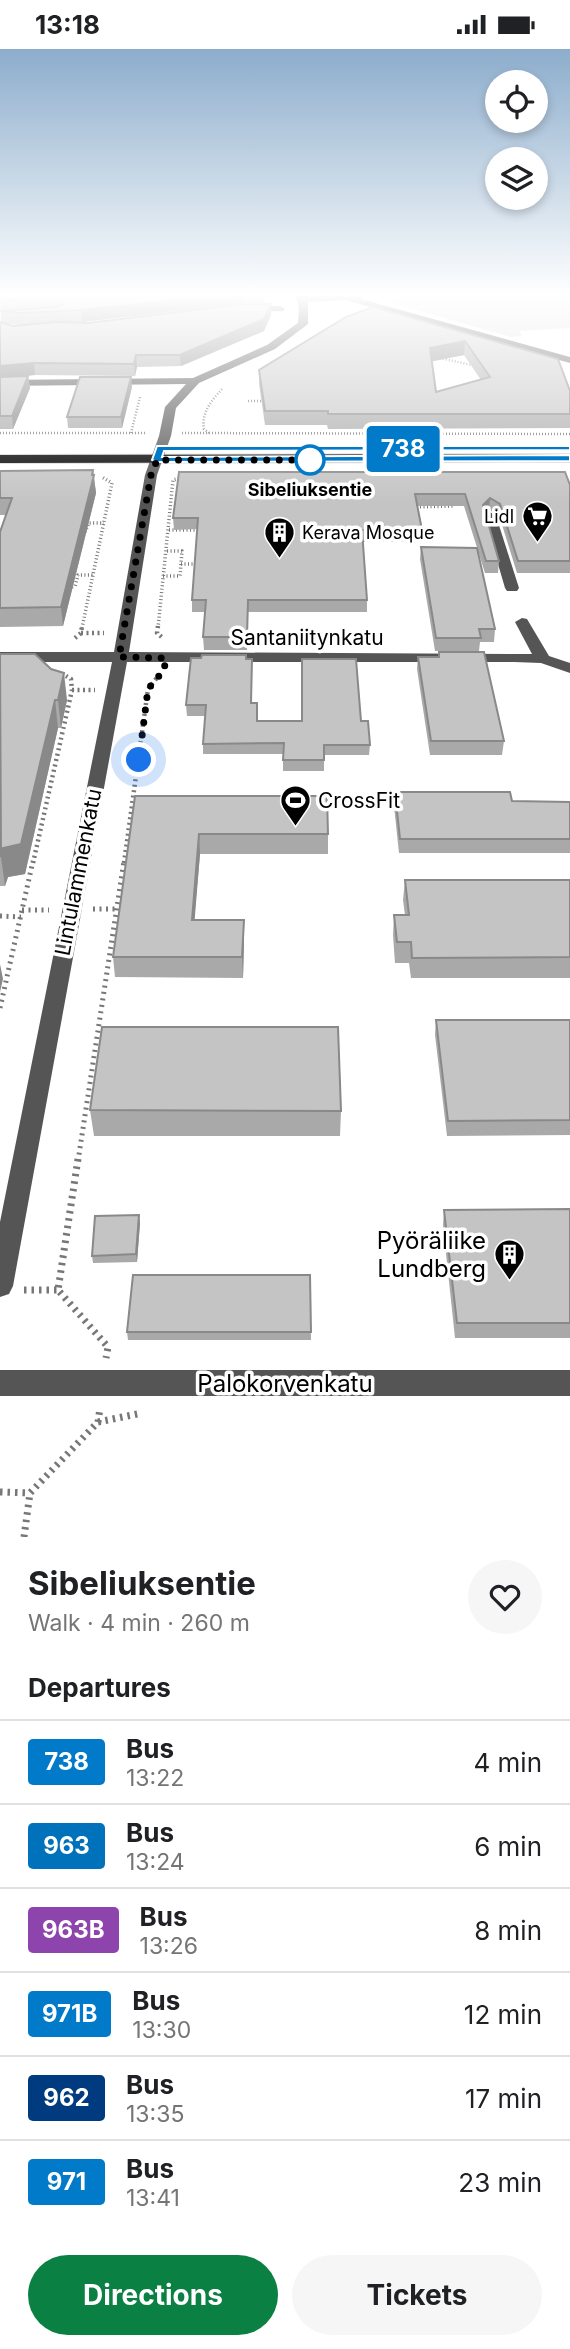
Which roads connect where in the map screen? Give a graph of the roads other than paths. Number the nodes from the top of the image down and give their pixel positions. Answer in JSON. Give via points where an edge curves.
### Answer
{"nodes":[{"id":1,"x":232,"y":364,"type":"edge"},
{"id":2,"x":195,"y":381,"type":"junction"},
{"id":3,"x":0,"y":383,"type":"edge"},
{"id":4,"x":570,"y":449,"type":"edge"},
{"id":5,"x":0,"y":450,"type":"edge"},
{"id":6,"x":158,"y":454,"type":"junction"},
{"id":7,"x":570,"y":458,"type":"edge"},
{"id":8,"x":0,"y":459,"type":"edge"},
{"id":9,"x":489,"y":516,"type":"edge"},
{"id":10,"x":512,"y":588,"type":"dead end"},
{"id":11,"x":522,"y":622,"type":"dead end"},
{"id":12,"x":0,"y":657,"type":"edge"},
{"id":13,"x":119,"y":657,"type":"junction"},
{"id":14,"x":543,"y":659,"type":"junction"},
{"id":15,"x":570,"y":668,"type":"edge"},
{"id":16,"x":6,"y":1288,"type":"edge"},
{"id":17,"x":0,"y":1383,"type":"edge"},
{"id":18,"x":570,"y":1383,"type":"edge"}],
"edges":[{"from":1,"to":2,"type":"street"},
{"from":2,"to":3,"type":"street"},
{"from":2,"to":6,"type":"street","name":"Lintulammenkatu","via":[[171,407]]},
{"from":4,"to":6,"type":"main road"},
{"from":5,"to":6,"type":"main road"},
{"from":6,"to":7,"type":"main road"},
{"from":6,"to":8,"type":"main road"},
{"from":6,"to":13,"type":"street","name":"Lintulammenkatu"},
{"from":9,"to":10,"type":"street"},
{"from":11,"to":14,"type":"street"},
{"from":12,"to":13,"type":"street","name":"Santaniitynkatu"},
{"from":13,"to":14,"type":"street","name":"Santaniitynkatu","via":[[283,665]]},
{"from":13,"to":16,"type":"street","name":"Lintulammenkatu"},
{"from":14,"to":15,"type":"street","name":"Santaniitynkatu"},
{"from":17,"to":18,"type":"street","name":"Palokorvenkatu"}]}
